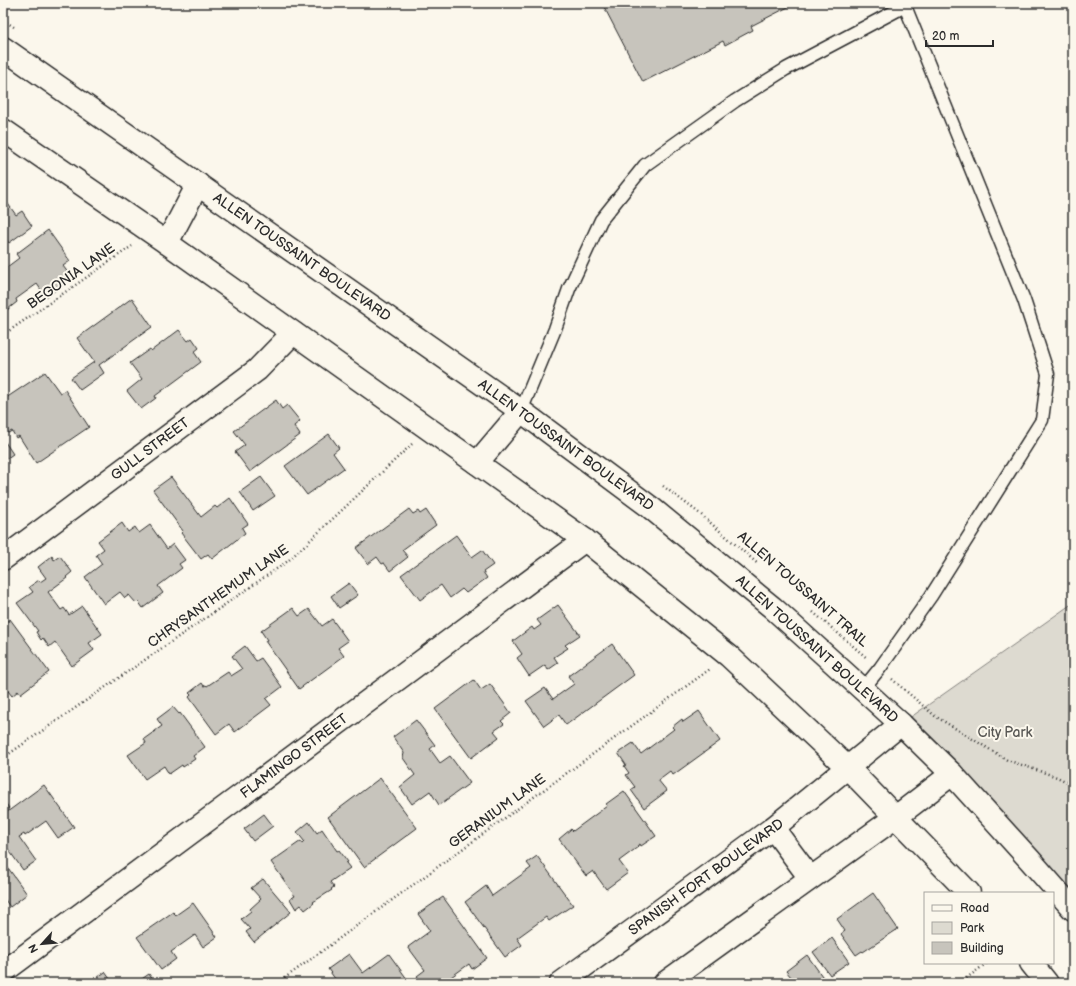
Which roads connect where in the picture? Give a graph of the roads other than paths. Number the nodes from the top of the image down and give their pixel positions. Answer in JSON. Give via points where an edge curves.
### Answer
{"nodes":[{"id":1,"x":905,"y":4,"type":"edge"},
{"id":2,"x":3,"y":48,"type":"edge"},
{"id":3,"x":4,"y":133,"type":"edge"},
{"id":4,"x":198,"y":184,"type":"junction"},
{"id":5,"x":159,"y":238,"type":"junction"},
{"id":6,"x":293,"y":333,"type":"junction"},
{"id":7,"x":521,"y":410,"type":"junction"},
{"id":8,"x":477,"y":463,"type":"junction"},
{"id":9,"x":585,"y":540,"type":"junction"},
{"id":10,"x":3,"y":558,"type":"edge"},
{"id":11,"x":863,"y":689,"type":"junction"},
{"id":12,"x":901,"y":724,"type":"junction"},
{"id":13,"x":848,"y":768,"type":"junction"},
{"id":14,"x":952,"y":774,"type":"junction"},
{"id":15,"x":896,"y":817,"type":"junction"},
{"id":16,"x":773,"y":828,"type":"junction"},
{"id":17,"x":810,"y":878,"type":"junction"},
{"id":18,"x":968,"y":892,"type":"edge"},
{"id":19,"x":1073,"y":909,"type":"edge"},
{"id":20,"x":1031,"y":964,"type":"edge"},
{"id":21,"x":3,"y":972,"type":"edge"},
{"id":22,"x":561,"y":983,"type":"edge"},
{"id":23,"x":665,"y":983,"type":"edge"},
{"id":24,"x":1047,"y":983,"type":"edge"}],
"edges":[{"from":1,"to":7,"type":"lane","via":[[786,69],[735,101],[645,165],[601,220],[569,288],[556,329]]},
{"from":1,"to":11,"type":"lane","via":[[1024,300],[1048,374],[1042,420],[931,596]]},
{"from":2,"to":4,"type":"main road","name":"ALLEN TOUSSAINT BOULEVARD"},
{"from":3,"to":5,"type":"main road"},
{"from":4,"to":5,"type":"main road"},
{"from":4,"to":7,"type":"main road","name":"ALLEN TOUSSAINT BOULEVARD"},
{"from":5,"to":6,"type":"main road"},
{"from":6,"to":8,"type":"main road"},
{"from":6,"to":10,"type":"main road","name":"GULL STREET","via":[[257,370]]},
{"from":7,"to":8,"type":"main road"},
{"from":7,"to":11,"type":"main road","name":"ALLEN TOUSSAINT BOULEVARD","via":[[650,507],[773,608]]},
{"from":8,"to":9,"type":"main road"},
{"from":9,"to":13,"type":"main road","via":[[729,656]]},
{"from":9,"to":21,"type":"main road","name":"FLAMINGO STREET"},
{"from":11,"to":12,"type":"main road","name":"ALLEN TOUSSAINT BOULEVARD"},
{"from":12,"to":13,"type":"main road","name":"SPANISH FORT BOULEVARD"},
{"from":12,"to":14,"type":"main road","name":"ALLEN TOUSSAINT BOULEVARD"},
{"from":13,"to":15,"type":"main road"},
{"from":13,"to":16,"type":"main road","name":"SPANISH FORT BOULEVARD"},
{"from":14,"to":15,"type":"main road"},
{"from":14,"to":19,"type":"main road","name":"ALLEN TOUSSAINT BOULEVARD"},
{"from":15,"to":17,"type":"main road"},
{"from":15,"to":18,"type":"main road"},
{"from":16,"to":17,"type":"main road"},
{"from":16,"to":22,"type":"main road","name":"SPANISH FORT BOULEVARD"},
{"from":17,"to":23,"type":"main road"},
{"from":20,"to":24,"type":"main road"}]}
